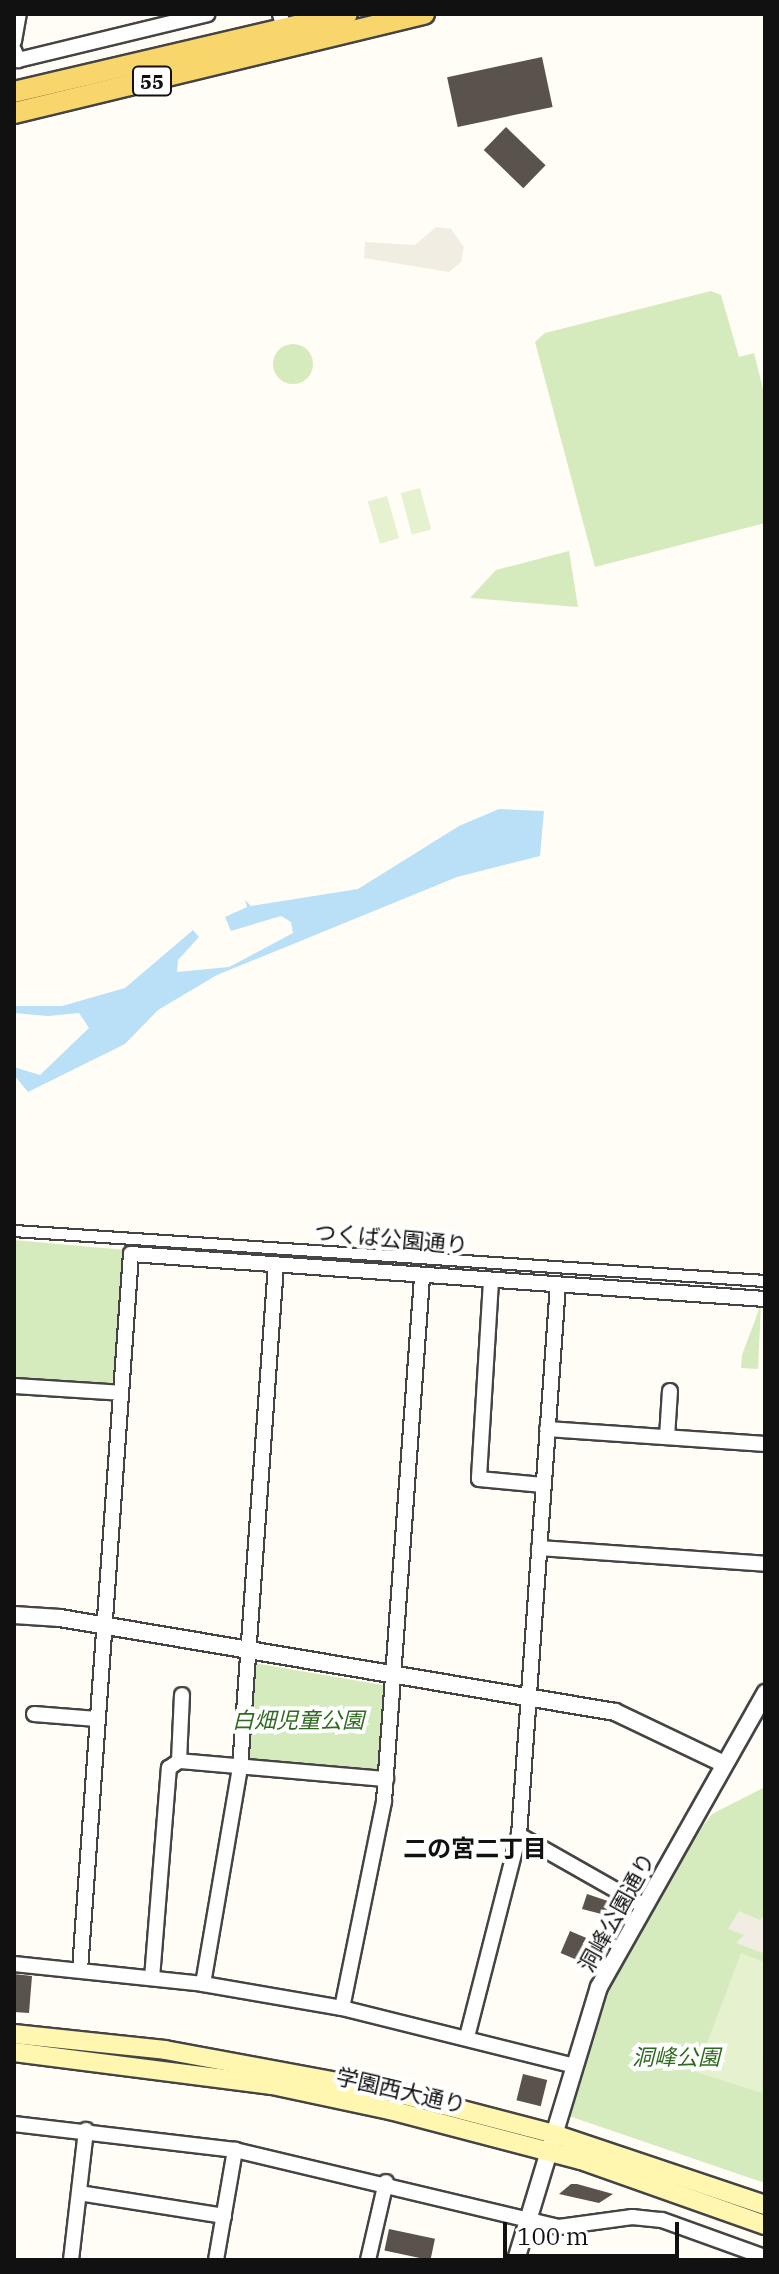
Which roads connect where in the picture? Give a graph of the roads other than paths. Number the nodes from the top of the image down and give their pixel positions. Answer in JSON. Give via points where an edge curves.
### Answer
{"nodes":[{"id":1,"x":19,"y":14,"type":"edge"},
{"id":2,"x":208,"y":14,"type":"edge"},
{"id":3,"x":347,"y":14,"type":"edge"},
{"id":4,"x":424,"y":14,"type":"edge"},
{"id":5,"x":285,"y":31,"type":"edge"},
{"id":6,"x":14,"y":41,"type":"edge"},
{"id":7,"x":14,"y":50,"type":"edge"},
{"id":8,"x":14,"y":92,"type":"edge"},
{"id":9,"x":14,"y":113,"type":"edge"},
{"id":10,"x":14,"y":1231,"type":"edge"},
{"id":11,"x":276,"y":1265,"type":"junction"},
{"id":12,"x":422,"y":1277,"type":"junction"},
{"id":13,"x":491,"y":1281,"type":"junction"},
{"id":14,"x":765,"y":1281,"type":"edge"},
{"id":15,"x":558,"y":1284,"type":"junction"},
{"id":16,"x":765,"y":1299,"type":"edge"},
{"id":17,"x":14,"y":1386,"type":"edge"},
{"id":18,"x":670,"y":1391,"type":"dead end"},
{"id":19,"x":121,"y":1393,"type":"junction"},
{"id":20,"x":547,"y":1429,"type":"junction"},
{"id":21,"x":667,"y":1437,"type":"junction"},
{"id":22,"x":765,"y":1444,"type":"edge"},
{"id":23,"x":543,"y":1485,"type":"junction"},
{"id":24,"x":539,"y":1548,"type":"junction"},
{"id":25,"x":765,"y":1564,"type":"edge"},
{"id":26,"x":14,"y":1615,"type":"edge"},
{"id":27,"x":104,"y":1625,"type":"junction"},
{"id":28,"x":249,"y":1649,"type":"junction"},
{"id":29,"x":395,"y":1673,"type":"junction"},
{"id":30,"x":765,"y":1693,"type":"edge"},
{"id":31,"x":182,"y":1695,"type":"dead end"},
{"id":32,"x":529,"y":1695,"type":"junction"},
{"id":33,"x":34,"y":1714,"type":"dead end"},
{"id":34,"x":97,"y":1719,"type":"junction"},
{"id":35,"x":179,"y":1761,"type":"junction"},
{"id":36,"x":724,"y":1764,"type":"junction"},
{"id":37,"x":240,"y":1768,"type":"junction"},
{"id":38,"x":386,"y":1779,"type":"junction"},
{"id":39,"x":519,"y":1835,"type":"junction"},
{"id":40,"x":644,"y":1906,"type":"junction"},
{"id":41,"x":14,"y":1964,"type":"edge"},
{"id":42,"x":80,"y":1970,"type":"junction"},
{"id":43,"x":152,"y":1978,"type":"junction"},
{"id":44,"x":203,"y":1984,"type":"junction"},
{"id":45,"x":342,"y":2008,"type":"junction"},
{"id":46,"x":14,"y":2034,"type":"edge"},
{"id":47,"x":467,"y":2037,"type":"junction"},
{"id":48,"x":14,"y":2052,"type":"edge"},
{"id":49,"x":574,"y":2066,"type":"junction"},
{"id":50,"x":15,"y":2124,"type":"edge"},
{"id":51,"x":86,"y":2130,"type":"junction"},
{"id":52,"x":14,"y":2141,"type":"edge"},
{"id":53,"x":551,"y":2142,"type":"junction"},
{"id":54,"x":235,"y":2150,"type":"junction"},
{"id":55,"x":386,"y":2182,"type":"junction"},
{"id":56,"x":79,"y":2193,"type":"junction"},
{"id":57,"x":765,"y":2205,"type":"edge"},
{"id":58,"x":224,"y":2216,"type":"junction"},
{"id":59,"x":529,"y":2219,"type":"junction"},
{"id":60,"x":765,"y":2225,"type":"edge"},
{"id":61,"x":765,"y":2257,"type":"edge"},
{"id":62,"x":71,"y":2260,"type":"edge"},
{"id":63,"x":216,"y":2260,"type":"edge"},
{"id":64,"x":368,"y":2260,"type":"edge"},
{"id":65,"x":516,"y":2260,"type":"edge"}],
"edges":[{"from":1,"to":6,"type":"street"},
{"from":2,"to":7,"type":"street","via":[[18,60]]},
{"from":3,"to":5,"type":"main road","number":"55"},
{"from":4,"to":5,"type":"main road","number":"55"},
{"from":5,"to":8,"type":"main road","number":"55"},
{"from":5,"to":9,"type":"main road","number":"55"},
{"from":10,"to":14,"type":"street","name":"つくば公園通り"},
{"from":11,"to":12,"type":"street"},
{"from":11,"to":19,"type":"street","via":[[131,1254]]},
{"from":11,"to":28,"type":"street"},
{"from":12,"to":13,"type":"street"},
{"from":12,"to":29,"type":"street"},
{"from":13,"to":15,"type":"street"},
{"from":13,"to":23,"type":"street","via":[[479,1479]]},
{"from":15,"to":16,"type":"street"},
{"from":15,"to":20,"type":"street"},
{"from":17,"to":19,"type":"street"},
{"from":18,"to":21,"type":"street"},
{"from":19,"to":27,"type":"street"},
{"from":20,"to":21,"type":"street"},
{"from":20,"to":23,"type":"street"},
{"from":21,"to":22,"type":"street"},
{"from":23,"to":24,"type":"street"},
{"from":24,"to":25,"type":"street"},
{"from":24,"to":32,"type":"street"},
{"from":26,"to":27,"type":"street"},
{"from":27,"to":28,"type":"street"},
{"from":27,"to":34,"type":"street"},
{"from":28,"to":29,"type":"street"},
{"from":28,"to":37,"type":"street"},
{"from":29,"to":32,"type":"street"},
{"from":29,"to":38,"type":"street"},
{"from":30,"to":36,"type":"street","name":"洞峰公園通り"},
{"from":31,"to":35,"type":"street"},
{"from":32,"to":36,"type":"street","via":[[637,1719]]},
{"from":32,"to":39,"type":"street"},
{"from":33,"to":34,"type":"street"},
{"from":34,"to":42,"type":"street"},
{"from":35,"to":37,"type":"street"},
{"from":35,"to":43,"type":"street","via":[[169,1768]]},
{"from":36,"to":40,"type":"street","name":"洞峰公園通り"},
{"from":37,"to":38,"type":"street"},
{"from":37,"to":44,"type":"street"},
{"from":38,"to":45,"type":"street"},
{"from":39,"to":40,"type":"street"},
{"from":39,"to":47,"type":"street"},
{"from":40,"to":49,"type":"street","name":"洞峰公園通り","via":[[599,1987]]},
{"from":41,"to":42,"type":"street"},
{"from":42,"to":43,"type":"street"},
{"from":43,"to":44,"type":"street"},
{"from":44,"to":45,"type":"street"},
{"from":45,"to":47,"type":"street"},
{"from":46,"to":53,"type":"main road","name":"学園西大通り","via":[[277,2068]]},
{"from":47,"to":49,"type":"street"},
{"from":48,"to":53,"type":"main road","name":"学園西大通り","via":[[272,2085]]},
{"from":49,"to":53,"type":"street","name":"洞峰公園通り"},
{"from":50,"to":51,"type":"street"},
{"from":50,"to":52,"type":"street"},
{"from":51,"to":54,"type":"street"},
{"from":51,"to":56,"type":"street"},
{"from":53,"to":57,"type":"main road","name":"学園西大通り"},
{"from":53,"to":59,"type":"street","name":"洞峰公園通り"},
{"from":53,"to":60,"type":"main road","name":"学園西大通り"},
{"from":54,"to":55,"type":"street"},
{"from":54,"to":58,"type":"street"},
{"from":55,"to":59,"type":"street"},
{"from":55,"to":64,"type":"street"},
{"from":56,"to":58,"type":"street"},
{"from":56,"to":62,"type":"street"},
{"from":58,"to":63,"type":"street"},
{"from":59,"to":61,"type":"street","via":[[577,2228],[644,2217]]},
{"from":59,"to":65,"type":"street","name":"洞峰公園通り"}]}
